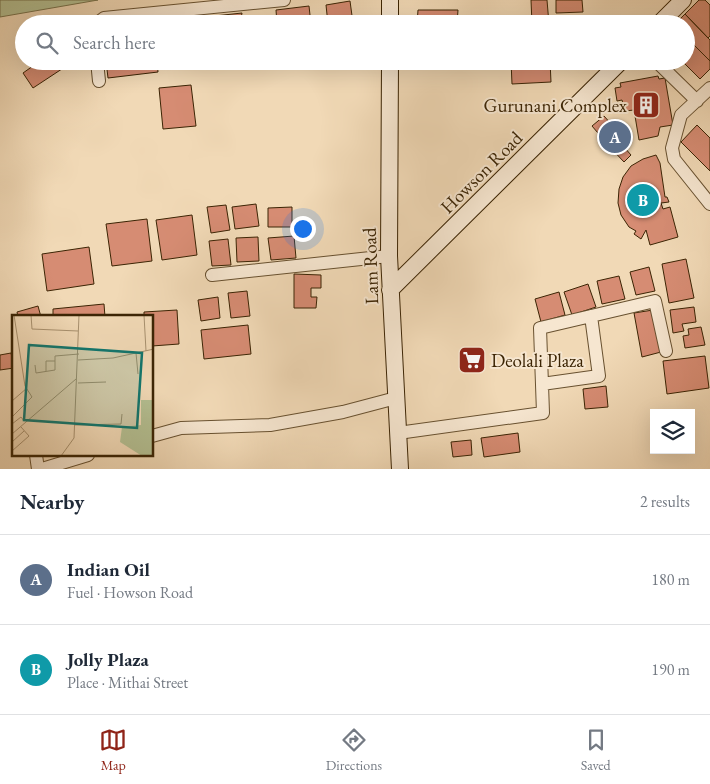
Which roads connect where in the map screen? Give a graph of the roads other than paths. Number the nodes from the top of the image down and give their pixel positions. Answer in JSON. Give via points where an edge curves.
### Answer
{"nodes":[{"id":1,"x":284,"y":0,"type":"edge"},
{"id":2,"x":390,"y":0,"type":"edge"},
{"id":3,"x":683,"y":0,"type":"edge"},
{"id":4,"x":134,"y":15,"type":"edge"},
{"id":5,"x":390,"y":15,"type":"edge"},
{"id":6,"x":668,"y":15,"type":"edge"},
{"id":7,"x":98,"y":70,"type":"edge"},
{"id":8,"x":390,"y":70,"type":"edge"},
{"id":9,"x":612,"y":70,"type":"edge"},
{"id":10,"x":665,"y":70,"type":"edge"},
{"id":11,"x":99,"y":81,"type":"dead end"},
{"id":12,"x":710,"y":88,"type":"edge"},
{"id":13,"x":697,"y":101,"type":"junction"},
{"id":14,"x":709,"y":201,"type":"edge"},
{"id":15,"x":389,"y":256,"type":"junction"},
{"id":16,"x":212,"y":275,"type":"dead end"},
{"id":17,"x":390,"y":290,"type":"junction"},
{"id":18,"x":591,"y":316,"type":"junction"},
{"id":19,"x":666,"y":351,"type":"dead end"},
{"id":20,"x":542,"y":384,"type":"junction"},
{"id":21,"x":396,"y":398,"type":"junction"},
{"id":22,"x":398,"y":434,"type":"junction"},
{"id":23,"x":154,"y":435,"type":"edge"},
{"id":24,"x":81,"y":457,"type":"edge"},
{"id":25,"x":40,"y":469,"type":"edge"},
{"id":26,"x":400,"y":469,"type":"edge"}],
"edges":[{"from":1,"to":4,"type":"street"},
{"from":2,"to":5,"type":"main road"},
{"from":3,"to":6,"type":"main road"},
{"from":7,"to":11,"type":"street"},
{"from":8,"to":15,"type":"main road","name":"Lam Road"},
{"from":9,"to":17,"type":"main road","name":"Howson Road"},
{"from":10,"to":13,"type":"street"},
{"from":12,"to":13,"type":"street"},
{"from":13,"to":14,"type":"street","via":[[681,115],[672,148],[674,159]]},
{"from":15,"to":16,"type":"street"},
{"from":15,"to":17,"type":"main road","name":"Lam Road"},
{"from":17,"to":21,"type":"main road","name":"Lam Road"},
{"from":18,"to":19,"type":"street","via":[[655,301]]},
{"from":18,"to":20,"type":"street","via":[[540,328]]},
{"from":18,"to":20,"type":"street","via":[[599,376]]},
{"from":20,"to":22,"type":"street","via":[[543,413]]},
{"from":21,"to":22,"type":"main road","name":"Lam Road"},
{"from":21,"to":23,"type":"street","via":[[343,412],[270,425],[181,428]]},
{"from":22,"to":26,"type":"main road","name":"Lam Road"},
{"from":24,"to":25,"type":"street"}]}
